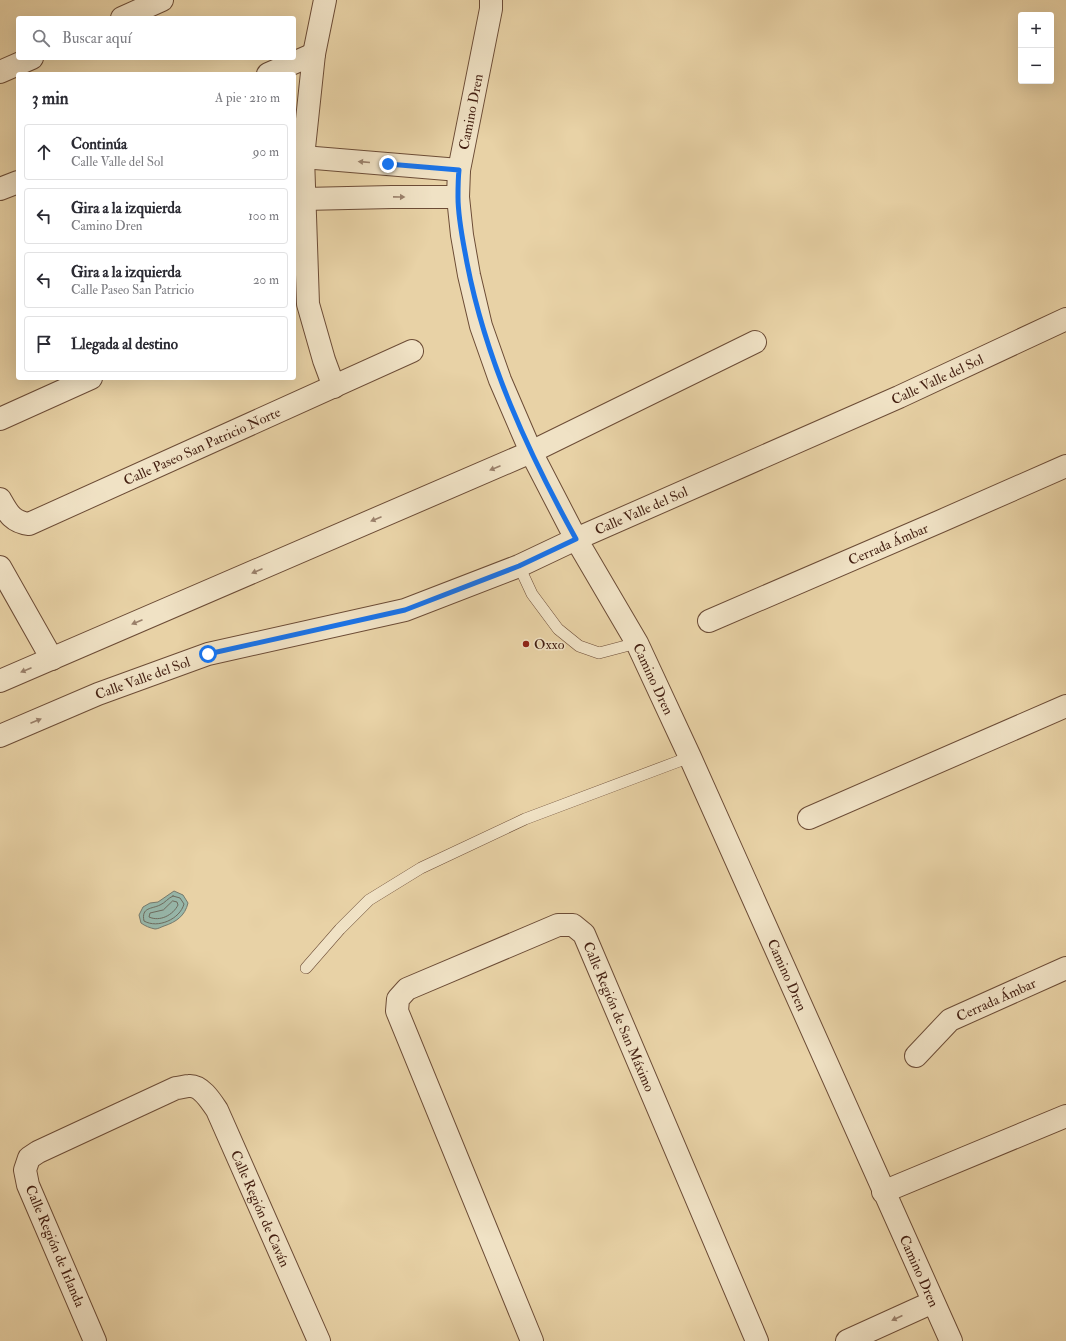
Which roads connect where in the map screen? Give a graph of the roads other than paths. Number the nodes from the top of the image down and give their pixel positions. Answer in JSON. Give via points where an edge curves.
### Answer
{"nodes":[{"id":1,"x":162,"y":0,"type":"edge"},
{"id":2,"x":325,"y":0,"type":"edge"},
{"id":3,"x":491,"y":0,"type":"edge"},
{"id":4,"x":126,"y":16,"type":"edge"},
{"id":5,"x":314,"y":54,"type":"junction"},
{"id":6,"x":27,"y":60,"type":"edge"},
{"id":7,"x":0,"y":72,"type":"edge"},
{"id":8,"x":273,"y":72,"type":"edge"},
{"id":9,"x":303,"y":157,"type":"junction"},
{"id":10,"x":459,"y":170,"type":"junction"},
{"id":11,"x":16,"y":183,"type":"edge"},
{"id":12,"x":0,"y":189,"type":"edge"},
{"id":13,"x":458,"y":197,"type":"junction"},
{"id":14,"x":304,"y":199,"type":"junction"},
{"id":15,"x":301,"y":285,"type":"edge"},
{"id":16,"x":1066,"y":320,"type":"edge"},
{"id":17,"x":755,"y":342,"type":"dead end"},
{"id":18,"x":412,"y":351,"type":"dead end"},
{"id":19,"x":86,"y":380,"type":"edge"},
{"id":20,"x":334,"y":386,"type":"junction"},
{"id":21,"x":0,"y":418,"type":"edge"},
{"id":22,"x":531,"y":452,"type":"junction"},
{"id":23,"x":1066,"y":466,"type":"edge"},
{"id":24,"x":0,"y":499,"type":"edge"},
{"id":25,"x":576,"y":539,"type":"junction"},
{"id":26,"x":519,"y":566,"type":"junction"},
{"id":27,"x":0,"y":567,"type":"edge"},
{"id":28,"x":709,"y":621,"type":"dead end"},
{"id":29,"x":637,"y":643,"type":"junction"},
{"id":30,"x":52,"y":659,"type":"junction"},
{"id":31,"x":0,"y":681,"type":"edge"},
{"id":32,"x":1066,"y":706,"type":"edge"},
{"id":33,"x":0,"y":736,"type":"edge"},
{"id":34,"x":690,"y":757,"type":"junction"},
{"id":35,"x":809,"y":818,"type":"dead end"},
{"id":36,"x":306,"y":968,"type":"dead end"},
{"id":37,"x":1066,"y":968,"type":"edge"},
{"id":38,"x":916,"y":1056,"type":"dead end"},
{"id":39,"x":190,"y":1085,"type":"joint"},
{"id":40,"x":1066,"y":1116,"type":"edge"},
{"id":41,"x":884,"y":1192,"type":"junction"},
{"id":42,"x":933,"y":1302,"type":"junction"},
{"id":43,"x":949,"y":1340,"type":"edge"},
{"id":44,"x":95,"y":1341,"type":"edge"},
{"id":45,"x":319,"y":1341,"type":"edge"},
{"id":46,"x":532,"y":1341,"type":"edge"},
{"id":47,"x":758,"y":1341,"type":"edge"},
{"id":48,"x":848,"y":1341,"type":"edge"}],
"edges":[{"from":1,"to":4,"type":"street"},
{"from":2,"to":5,"type":"street"},
{"from":3,"to":10,"type":"street","name":"Camino Dren"},
{"from":5,"to":8,"type":"street"},
{"from":5,"to":9,"type":"street"},
{"from":6,"to":7,"type":"street"},
{"from":10,"to":9,"type":"street","one_way":true},
{"from":9,"to":14,"type":"street"},
{"from":10,"to":13,"type":"street","name":"Camino Dren"},
{"from":11,"to":12,"type":"street"},
{"from":14,"to":13,"type":"street","one_way":true},
{"from":13,"to":22,"type":"street","name":"Camino Dren","via":[[469,276],[482,326],[500,380]]},
{"from":14,"to":15,"type":"street"},
{"from":15,"to":20,"type":"street"},
{"from":16,"to":25,"type":"street","name":"Calle Valle del Sol","via":[[892,400]]},
{"from":17,"to":22,"type":"street"},
{"from":18,"to":20,"type":"street","name":"Calle Paseo San Patricio Norte"},
{"from":19,"to":21,"type":"street"},
{"from":20,"to":24,"type":"street","name":"Calle Paseo San Patricio Norte","via":[[29,524],[11,517]]},
{"from":22,"to":25,"type":"street","name":"Camino Dren"},
{"from":22,"to":30,"type":"street","one_way":true},
{"from":23,"to":28,"type":"street","name":"Cerrada Ámbar"},
{"from":25,"to":26,"type":"street","name":"Calle Valle del Sol"},
{"from":25,"to":29,"type":"street","name":"Camino Dren"},
{"from":26,"to":29,"type":"lane","via":[[532,594],[558,629],[579,646],[599,653]]},
{"from":33,"to":26,"type":"street","name":"Calle Valle del Sol","one_way":true,"via":[[98,694],[208,654],[405,610]]},
{"from":27,"to":30,"type":"street"},
{"from":29,"to":34,"type":"street","name":"Camino Dren"},
{"from":30,"to":31,"type":"street","one_way":true},
{"from":32,"to":35,"type":"street"},
{"from":34,"to":36,"type":"lane","via":[[525,819],[421,868],[369,900]]},
{"from":34,"to":41,"type":"street","name":"Camino Dren"},
{"from":37,"to":38,"type":"street","name":"Cerrada Ámbar","via":[[950,1020]]},
{"from":39,"to":44,"type":"street","name":"Calle Región de Irlanda","via":[[176,1088],[29,1158],[25,1170],[28,1185]]},
{"from":39,"to":45,"type":"street","name":"Calle Región de Caván","via":[[207,1096],[218,1110]]},
{"from":40,"to":41,"type":"street"},
{"from":41,"to":42,"type":"street","name":"Camino Dren"},
{"from":42,"to":43,"type":"street","name":"Camino Dren"},
{"from":42,"to":48,"type":"street","one_way":true},
{"from":46,"to":47,"type":"street","name":"Calle Región de San Máximo","via":[[397,1011],[398,999],[407,989],[558,925],[573,925],[584,934]]}]}
